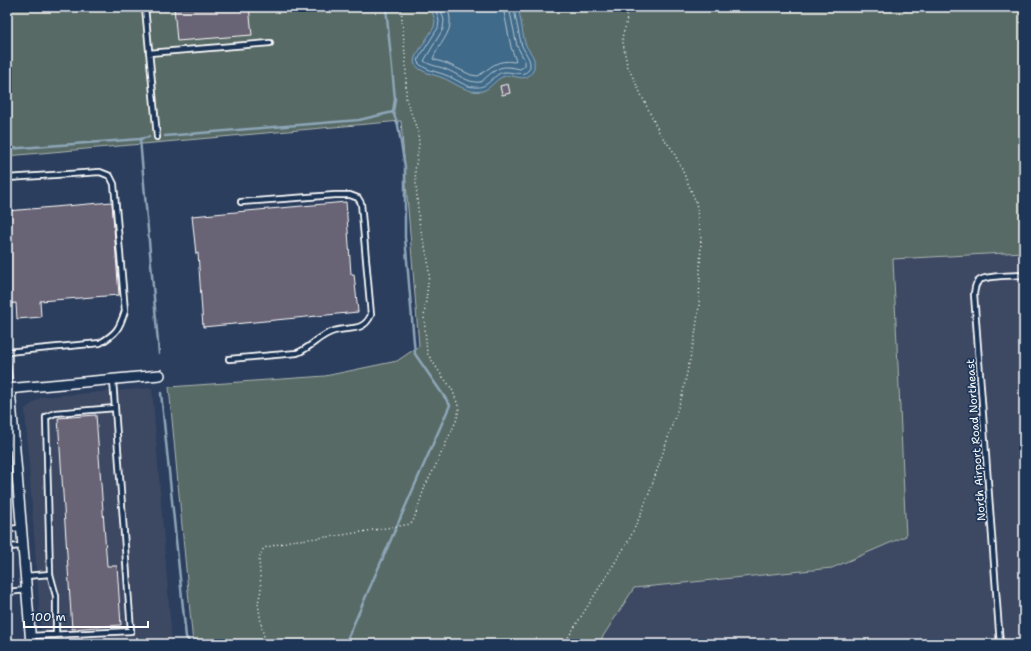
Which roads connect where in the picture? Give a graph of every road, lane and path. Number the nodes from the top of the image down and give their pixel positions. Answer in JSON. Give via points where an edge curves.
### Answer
{"nodes":[{"id":1,"x":146,"y":7,"type":"edge"},
{"id":2,"x":401,"y":7,"type":"edge"},
{"id":3,"x":628,"y":7,"type":"edge"},
{"id":4,"x":270,"y":44,"type":"dead end"},
{"id":5,"x":149,"y":53,"type":"junction"},
{"id":6,"x":156,"y":137,"type":"dead end"},
{"id":7,"x":7,"y":178,"type":"edge"},
{"id":8,"x":241,"y":202,"type":"dead end"},
{"id":9,"x":1024,"y":275,"type":"edge"},
{"id":10,"x":7,"y":352,"type":"edge"},
{"id":11,"x":228,"y":359,"type":"dead end"},
{"id":12,"x":7,"y":364,"type":"edge"},
{"id":13,"x":160,"y":375,"type":"dead end"},
{"id":14,"x":113,"y":380,"type":"junction"},
{"id":15,"x":9,"y":389,"type":"edge"},
{"id":16,"x":115,"y":408,"type":"junction"},
{"id":17,"x":11,"y":448,"type":"edge"},
{"id":18,"x":22,"y":528,"type":"junction"},
{"id":19,"x":7,"y":529,"type":"edge"},
{"id":20,"x":24,"y":546,"type":"junction"},
{"id":21,"x":7,"y":547,"type":"edge"},
{"id":22,"x":50,"y":574,"type":"junction"},
{"id":23,"x":26,"y":576,"type":"junction"},
{"id":24,"x":27,"y":590,"type":"junction"},
{"id":25,"x":7,"y":592,"type":"edge"},
{"id":26,"x":56,"y":635,"type":"junction"},
{"id":27,"x":30,"y":640,"type":"edge"},
{"id":28,"x":266,"y":644,"type":"edge"},
{"id":29,"x":564,"y":644,"type":"edge"},
{"id":30,"x":1000,"y":644,"type":"edge"}],
"edges":[{"from":1,"to":5,"type":"lane"},
{"from":2,"to":28,"type":"path","via":[[406,99],[418,132],[415,171],[419,222],[428,260],[429,276],[424,317],[427,353],[452,389],[459,408],[457,419],[410,524],[290,541],[262,550],[259,559],[258,603]]},
{"from":3,"to":29,"type":"path","via":[[622,37],[628,65],[660,134],[672,149],[681,167],[696,202],[700,239],[699,306],[693,350],[682,396],[650,491],[628,540]]},
{"from":4,"to":5,"type":"lane"},
{"from":5,"to":6,"type":"lane"},
{"from":7,"to":10,"type":"lane","via":[[100,172],[110,176],[114,184],[125,311],[119,327],[100,343]]},
{"from":8,"to":11,"type":"lane","via":[[335,195],[358,198],[361,203],[371,315],[368,322],[360,327],[324,334],[301,352]]},
{"from":9,"to":30,"type":"lane","name":"North Airport Road Northeast","via":[[979,280],[974,294]]},
{"from":12,"to":15,"type":"lane"},
{"from":13,"to":14,"type":"street"},
{"from":14,"to":15,"type":"street"},
{"from":14,"to":16,"type":"lane"},
{"from":15,"to":17,"type":"street"},
{"from":16,"to":22,"type":"lane","via":[[55,413],[46,417]]},
{"from":16,"to":26,"type":"lane","via":[[131,631]]},
{"from":17,"to":18,"type":"street"},
{"from":18,"to":19,"type":"lane"},
{"from":18,"to":20,"type":"street"},
{"from":20,"to":21,"type":"lane"},
{"from":20,"to":23,"type":"street"},
{"from":22,"to":23,"type":"lane"},
{"from":22,"to":26,"type":"lane","via":[[56,596]]},
{"from":23,"to":24,"type":"street"},
{"from":24,"to":25,"type":"lane"},
{"from":24,"to":27,"type":"street"},
{"from":26,"to":27,"type":"lane"}]}
